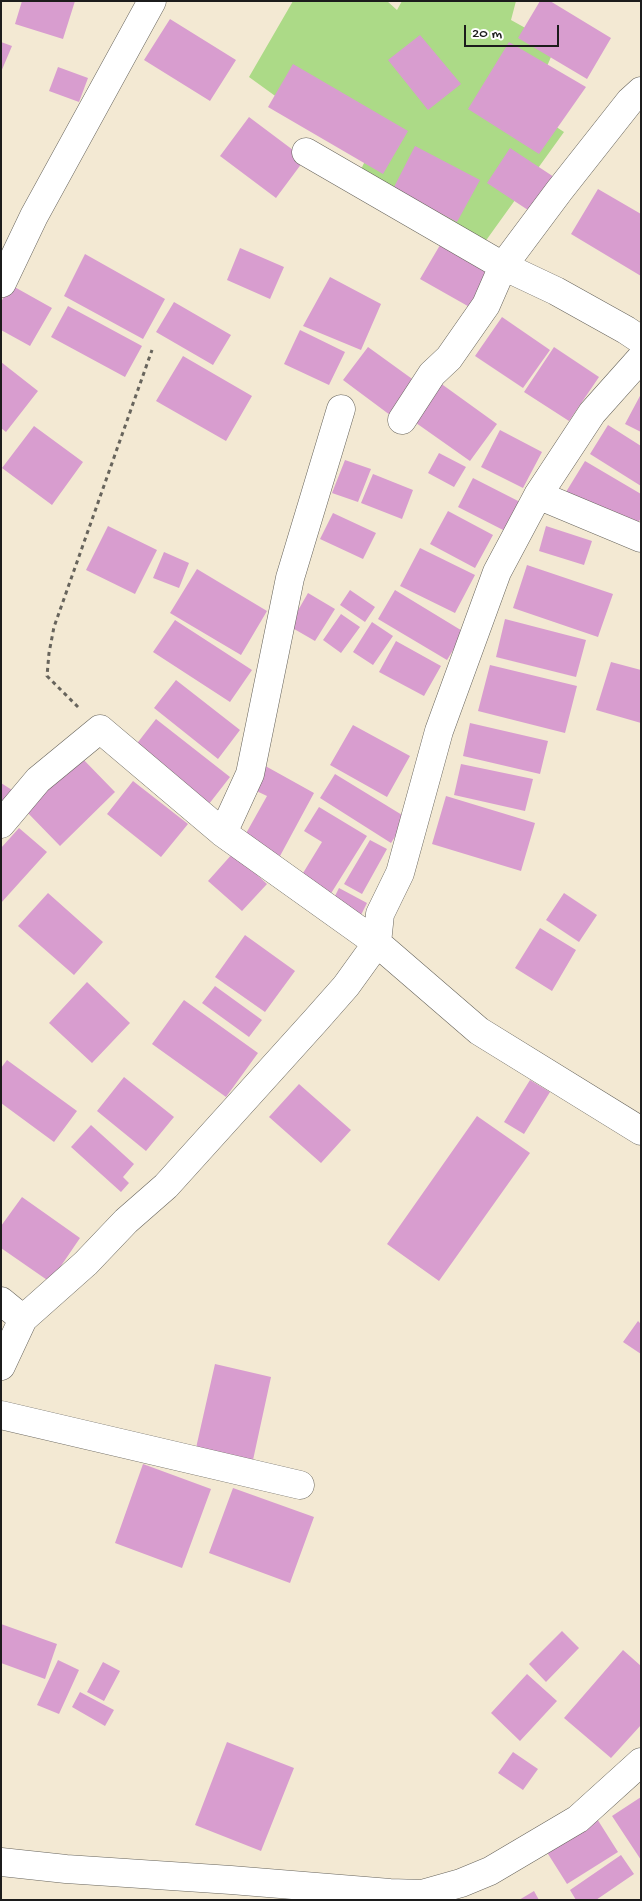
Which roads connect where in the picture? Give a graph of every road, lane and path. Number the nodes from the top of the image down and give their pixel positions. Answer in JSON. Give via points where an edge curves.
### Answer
{"nodes":[{"id":1,"x":152,"y":1,"type":"edge"},
{"id":2,"x":641,"y":91,"type":"edge"},
{"id":3,"x":306,"y":152,"type":"dead end"},
{"id":4,"x":504,"y":266,"type":"junction"},
{"id":5,"x":2,"y":283,"type":"edge"},
{"id":6,"x":641,"y":340,"type":"edge"},
{"id":7,"x":152,"y":350,"type":"dead end"},
{"id":8,"x":641,"y":358,"type":"edge"},
{"id":9,"x":341,"y":409,"type":"dead end"},
{"id":10,"x":402,"y":420,"type":"dead end"},
{"id":11,"x":538,"y":495,"type":"junction"},
{"id":12,"x":641,"y":538,"type":"edge"},
{"id":13,"x":100,"y":729,"type":"junction"},
{"id":14,"x":1,"y":824,"type":"edge"},
{"id":15,"x":224,"y":833,"type":"junction"},
{"id":16,"x":377,"y":943,"type":"junction"},
{"id":17,"x":641,"y":1131,"type":"edge"},
{"id":18,"x":1,"y":1301,"type":"edge"},
{"id":19,"x":23,"y":1319,"type":"junction"},
{"id":20,"x":1,"y":1366,"type":"edge"},
{"id":21,"x":1,"y":1415,"type":"edge"},
{"id":22,"x":300,"y":1485,"type":"dead end"},
{"id":23,"x":641,"y":1762,"type":"edge"},
{"id":24,"x":1,"y":1862,"type":"edge"}],
"edges":[{"from":1,"to":5,"type":"street","via":[[34,216]]},
{"from":2,"to":4,"type":"street","via":[[559,191]]},
{"from":3,"to":4,"type":"street"},
{"from":4,"to":6,"type":"street"},
{"from":4,"to":10,"type":"street","via":[[486,305],[449,358],[432,374]]},
{"from":7,"to":13,"type":"path","via":[[54,627],[48,654],[47,676]]},
{"from":8,"to":11,"type":"street","via":[[592,413]]},
{"from":9,"to":15,"type":"street","via":[[290,578],[250,774]]},
{"from":11,"to":12,"type":"street"},
{"from":11,"to":16,"type":"street","via":[[497,572],[439,731],[400,873],[380,914]]},
{"from":13,"to":14,"type":"street","via":[[38,780]]},
{"from":13,"to":15,"type":"street"},
{"from":15,"to":16,"type":"street"},
{"from":16,"to":17,"type":"street","via":[[479,1032]]},
{"from":16,"to":19,"type":"street","via":[[346,986],[166,1186]]},
{"from":18,"to":19,"type":"street"},
{"from":19,"to":20,"type":"street"},
{"from":21,"to":22,"type":"street"},
{"from":23,"to":24,"type":"street","via":[[578,1819],[490,1871],[422,1894]]}]}
